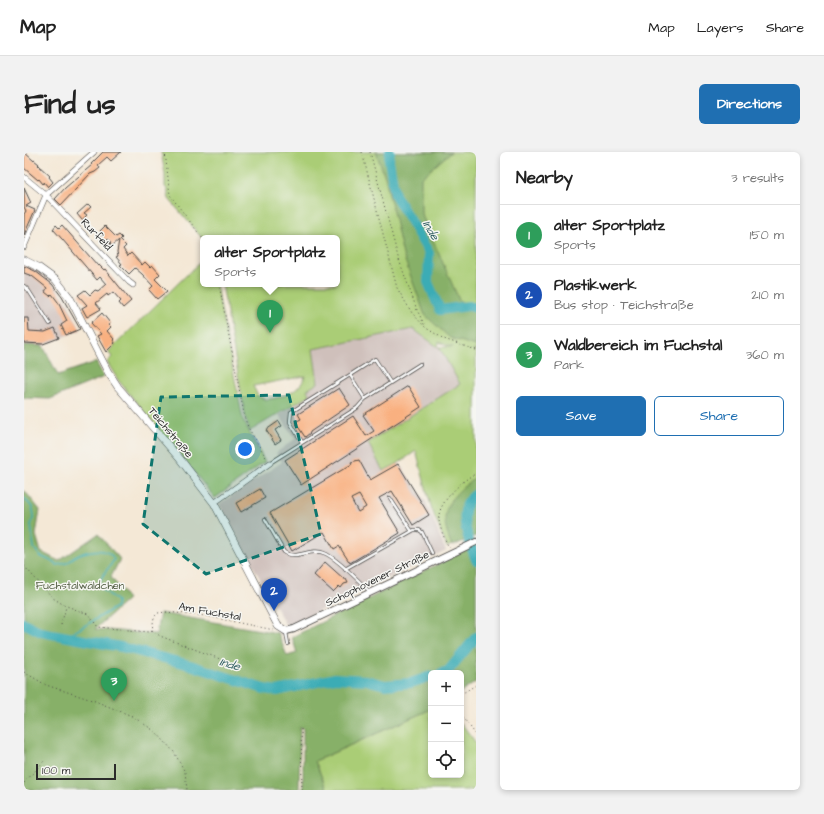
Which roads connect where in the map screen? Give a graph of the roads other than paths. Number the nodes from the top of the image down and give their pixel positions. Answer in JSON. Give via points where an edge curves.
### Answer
{"nodes":[{"id":1,"x":94,"y":152,"type":"edge"},
{"id":2,"x":24,"y":177,"type":"edge"},
{"id":3,"x":46,"y":195,"type":"junction"},
{"id":4,"x":24,"y":247,"type":"edge"},
{"id":5,"x":24,"y":260,"type":"edge"},
{"id":6,"x":133,"y":285,"type":"dead end"},
{"id":7,"x":24,"y":286,"type":"edge"},
{"id":8,"x":50,"y":324,"type":"dead end"},
{"id":9,"x":420,"y":364,"type":"dead end"},
{"id":10,"x":350,"y":375,"type":"junction"},
{"id":11,"x":390,"y":382,"type":"junction"},
{"id":12,"x":365,"y":399,"type":"junction"},
{"id":13,"x":302,"y":442,"type":"junction"},
{"id":14,"x":270,"y":463,"type":"joint"},
{"id":15,"x":390,"y":498,"type":"dead end"},
{"id":16,"x":214,"y":503,"type":"junction"},
{"id":17,"x":265,"y":519,"type":"dead end"},
{"id":18,"x":411,"y":530,"type":"junction"},
{"id":19,"x":476,"y":542,"type":"edge"},
{"id":20,"x":432,"y":553,"type":"dead end"},
{"id":21,"x":345,"y":569,"type":"junction"},
{"id":22,"x":371,"y":592,"type":"junction"},
{"id":23,"x":286,"y":631,"type":"junction"},
{"id":24,"x":288,"y":644,"type":"dead end"}],
"edges":[{"from":1,"to":3,"type":"street"},
{"from":2,"to":3,"type":"street","name":"Rurfeld"},
{"from":3,"to":4,"type":"street"},
{"from":3,"to":6,"type":"street","name":"Rurfeld"},
{"from":5,"to":16,"type":"main road","name":"Teichstraße","via":[[56,280],[70,298],[115,382]]},
{"from":7,"to":8,"type":"lane"},
{"from":9,"to":11,"type":"lane"},
{"from":10,"to":11,"type":"lane","via":[[375,358]]},
{"from":10,"to":12,"type":"lane"},
{"from":10,"to":13,"type":"lane","via":[[291,412],[290,422]]},
{"from":11,"to":12,"type":"lane"},
{"from":12,"to":13,"type":"lane","via":[[357,408]]},
{"from":13,"to":14,"type":"lane"},
{"from":14,"to":16,"type":"street"},
{"from":15,"to":18,"type":"lane"},
{"from":16,"to":23,"type":"main road","name":"Teichstraße","via":[[278,626]]},
{"from":17,"to":21,"type":"lane","via":[[288,555],[321,552],[333,558]]},
{"from":18,"to":20,"type":"lane","via":[[422,532]]},
{"from":18,"to":21,"type":"lane"},
{"from":19,"to":22,"type":"street","name":"Schophovener Straße"},
{"from":21,"to":22,"type":"lane"},
{"from":22,"to":23,"type":"street","name":"Schophovener Straße"},
{"from":23,"to":24,"type":"lane"}]}
